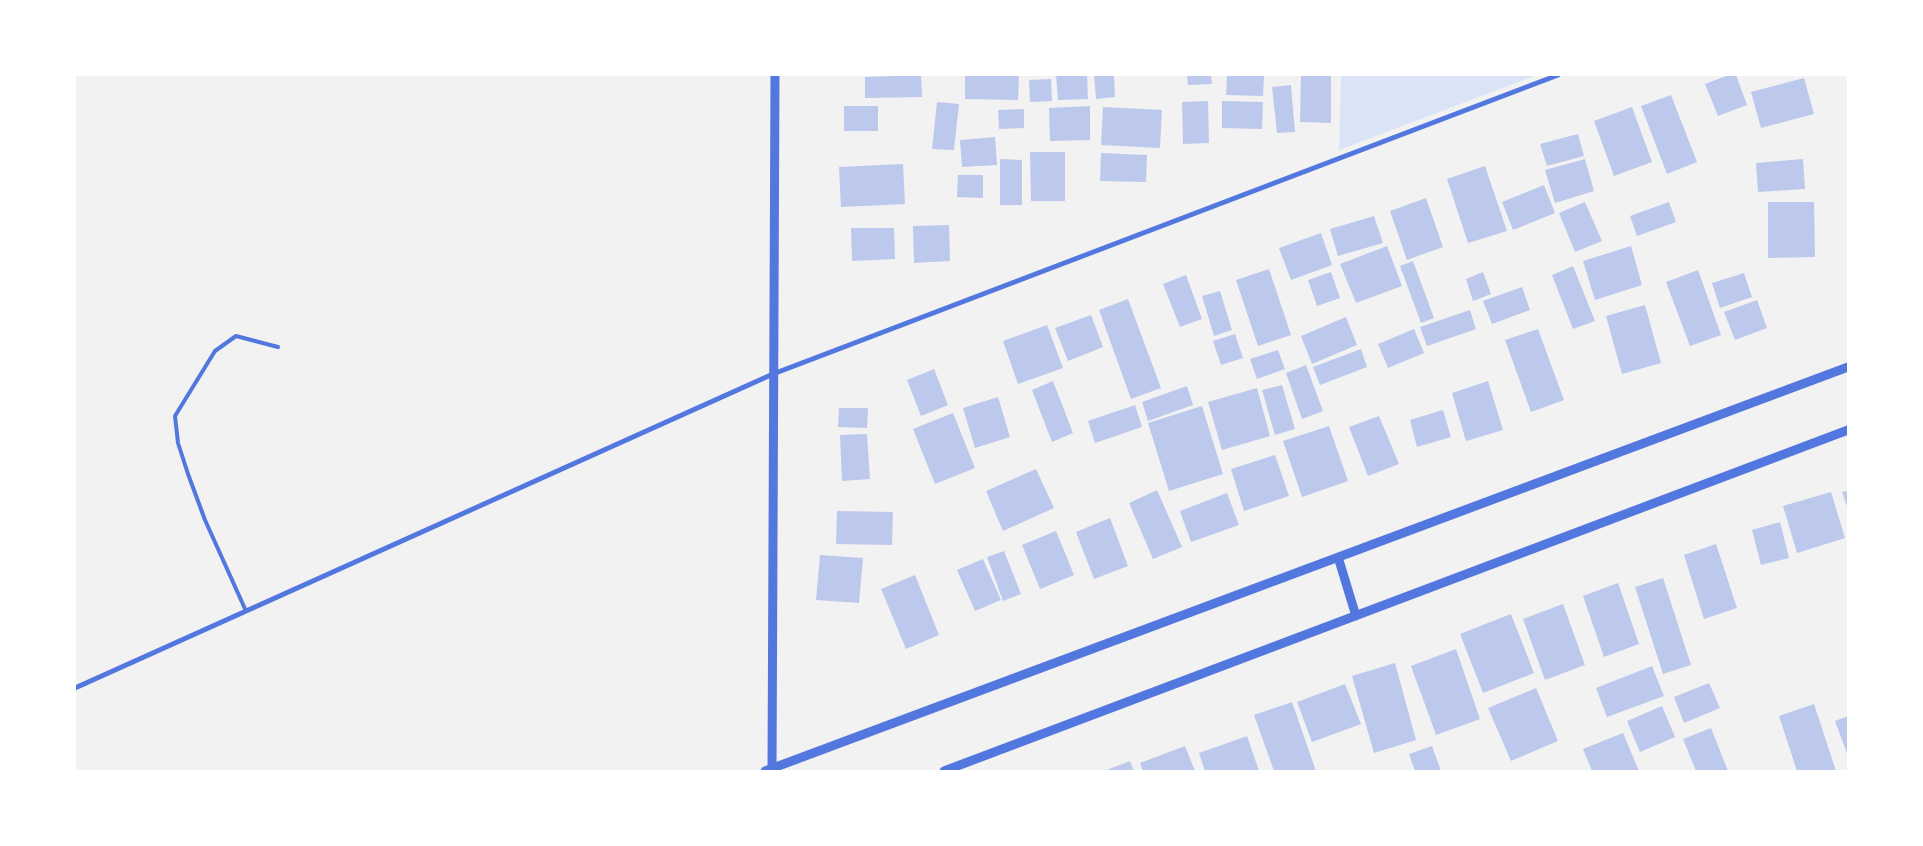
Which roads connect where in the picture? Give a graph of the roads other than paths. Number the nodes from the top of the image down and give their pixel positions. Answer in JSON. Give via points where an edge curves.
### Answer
{"nodes":[{"id":1,"x":775,"y":75,"type":"edge"},
{"id":2,"x":1558,"y":75,"type":"edge"},
{"id":3,"x":278,"y":347,"type":"dead end"},
{"id":4,"x":1848,"y":367,"type":"edge"},
{"id":5,"x":773,"y":374,"type":"junction"},
{"id":6,"x":1848,"y":430,"type":"edge"},
{"id":7,"x":1338,"y":557,"type":"junction"},
{"id":8,"x":246,"y":611,"type":"junction"},
{"id":9,"x":1356,"y":616,"type":"junction"},
{"id":10,"x":75,"y":688,"type":"edge"},
{"id":11,"x":769,"y":770,"type":"edge"},
{"id":12,"x":944,"y":771,"type":"edge"}],
"edges":[{"from":1,"to":5,"type":"street"},
{"from":2,"to":5,"type":"street"},
{"from":3,"to":8,"type":"lane","via":[[236,336],[215,351],[175,416],[178,443],[205,520]]},
{"from":4,"to":7,"type":"street"},
{"from":5,"to":8,"type":"street"},
{"from":5,"to":11,"type":"street"},
{"from":6,"to":9,"type":"street"},
{"from":7,"to":9,"type":"street"},
{"from":7,"to":11,"type":"street"},
{"from":8,"to":10,"type":"street"},
{"from":9,"to":12,"type":"street"}]}
